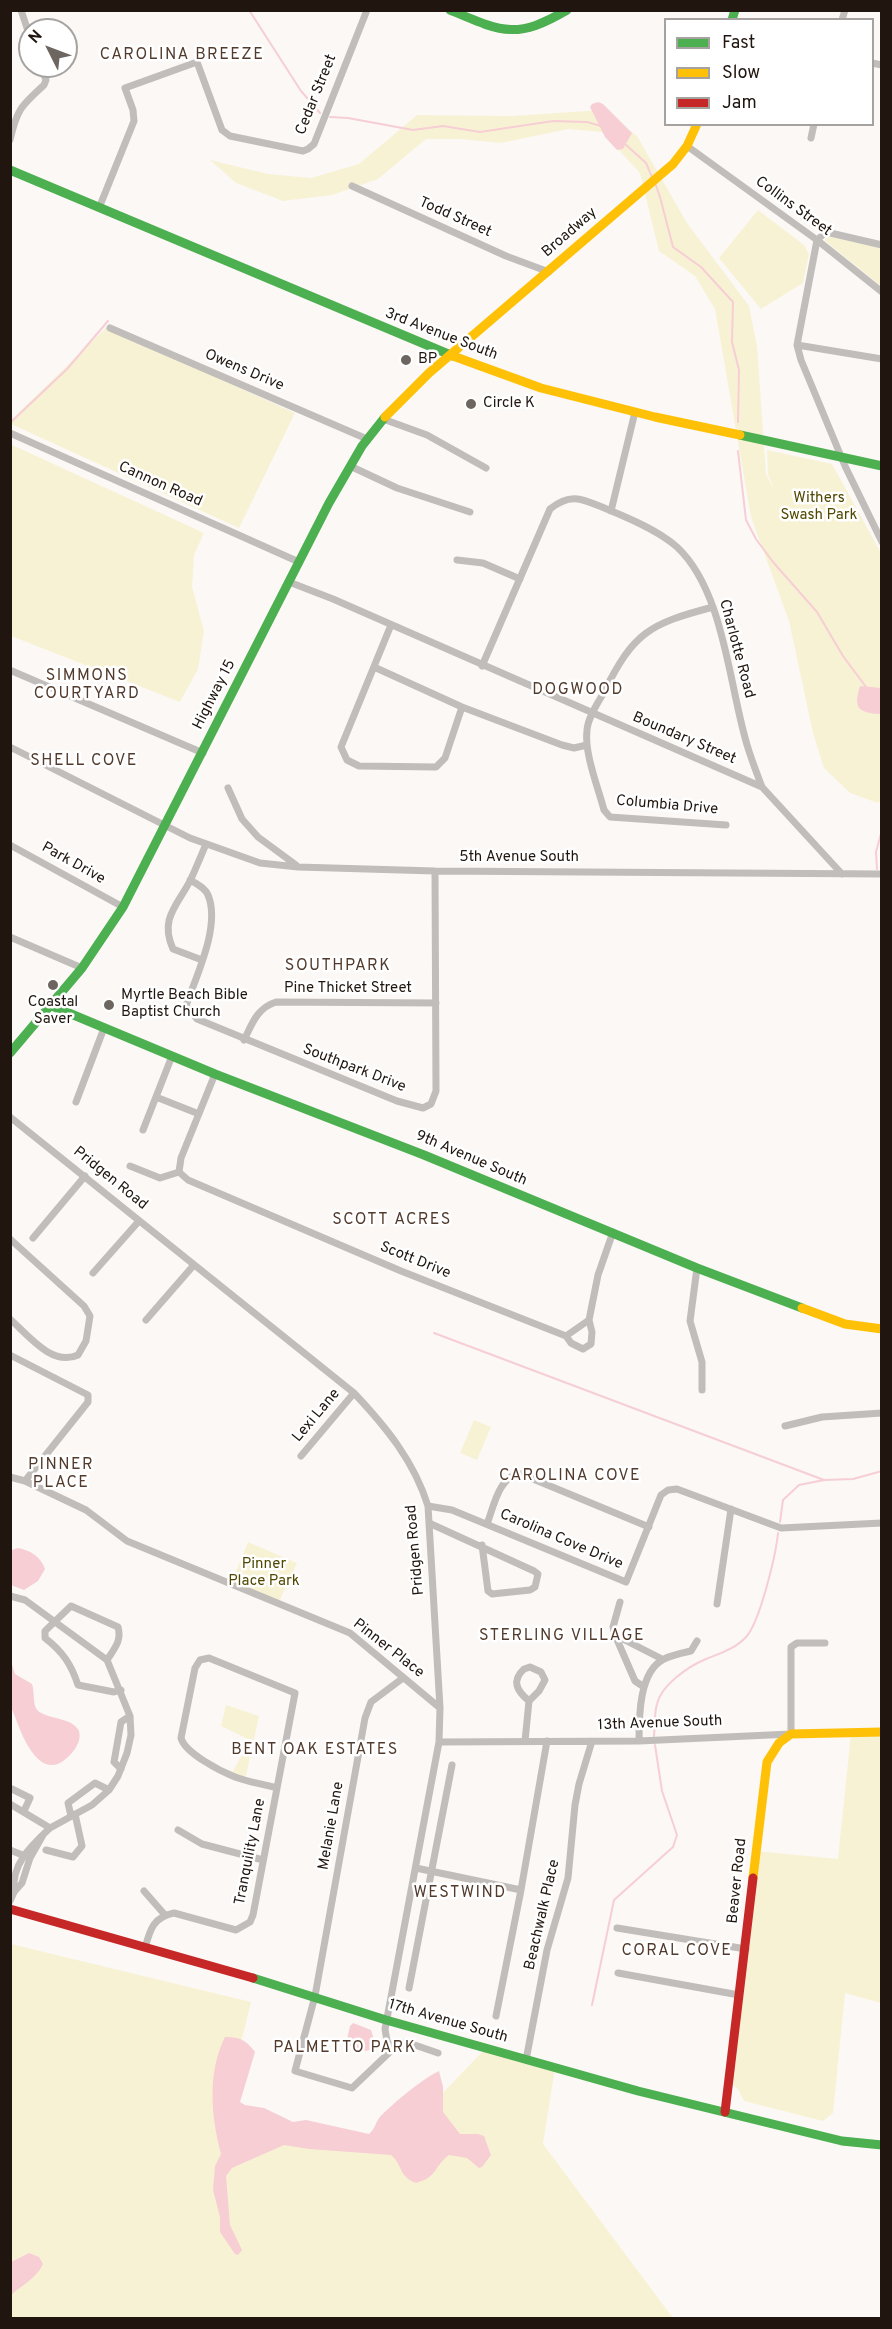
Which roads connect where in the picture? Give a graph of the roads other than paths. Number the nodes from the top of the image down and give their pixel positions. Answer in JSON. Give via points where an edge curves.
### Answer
{"nodes":[{"id":1,"x":367,"y":10,"type":"edge"},
{"id":2,"x":450,"y":10,"type":"edge"},
{"id":3,"x":567,"y":10,"type":"edge"},
{"id":4,"x":45,"y":78,"type":"edge"},
{"id":5,"x":696,"y":126,"type":"edge"},
{"id":6,"x":814,"y":126,"type":"edge"},
{"id":7,"x":811,"y":138,"type":"dead end"},
{"id":8,"x":10,"y":140,"type":"edge"},
{"id":9,"x":687,"y":146,"type":"junction"},
{"id":10,"x":10,"y":170,"type":"edge"},
{"id":11,"x":352,"y":186,"type":"dead end"},
{"id":12,"x":99,"y":208,"type":"junction"},
{"id":13,"x":817,"y":240,"type":"junction"},
{"id":14,"x":882,"y":245,"type":"edge"},
{"id":15,"x":549,"y":272,"type":"junction"},
{"id":16,"x":882,"y":292,"type":"edge"},
{"id":17,"x":110,"y":328,"type":"dead end"},
{"id":18,"x":797,"y":345,"type":"junction"},
{"id":19,"x":451,"y":355,"type":"junction"},
{"id":20,"x":882,"y":359,"type":"edge"},
{"id":21,"x":636,"y":412,"type":"junction"},
{"id":22,"x":383,"y":419,"type":"junction"},
{"id":23,"x":10,"y":433,"type":"edge"},
{"id":24,"x":367,"y":439,"type":"junction"},
{"id":25,"x":841,"y":458,"type":"junction"},
{"id":26,"x":350,"y":466,"type":"junction"},
{"id":27,"x":882,"y":466,"type":"edge"},
{"id":28,"x":486,"y":468,"type":"dead end"},
{"id":29,"x":610,"y":511,"type":"junction"},
{"id":30,"x":470,"y":512,"type":"dead end"},
{"id":31,"x":882,"y":542,"type":"edge"},
{"id":32,"x":457,"y":560,"type":"dead end"},
{"id":33,"x":299,"y":562,"type":"junction"},
{"id":34,"x":520,"y":579,"type":"junction"},
{"id":35,"x":289,"y":582,"type":"junction"},
{"id":36,"x":713,"y":607,"type":"junction"},
{"id":37,"x":391,"y":625,"type":"junction"},
{"id":38,"x":482,"y":666,"type":"junction"},
{"id":39,"x":374,"y":667,"type":"junction"},
{"id":40,"x":12,"y":671,"type":"edge"},
{"id":41,"x":462,"y":707,"type":"junction"},
{"id":42,"x":592,"y":714,"type":"junction"},
{"id":43,"x":587,"y":745,"type":"junction"},
{"id":44,"x":10,"y":747,"type":"edge"},
{"id":45,"x":203,"y":753,"type":"junction"},
{"id":46,"x":762,"y":787,"type":"junction"},
{"id":47,"x":228,"y":788,"type":"dead end"},
{"id":48,"x":165,"y":825,"type":"junction"},
{"id":49,"x":726,"y":825,"type":"dead end"},
{"id":50,"x":206,"y":844,"type":"junction"},
{"id":51,"x":10,"y":845,"type":"edge"},
{"id":52,"x":298,"y":867,"type":"junction"},
{"id":53,"x":435,"y":871,"type":"junction"},
{"id":54,"x":842,"y":874,"type":"junction"},
{"id":55,"x":882,"y":874,"type":"edge"},
{"id":56,"x":190,"y":880,"type":"junction"},
{"id":57,"x":123,"y":907,"type":"junction"},
{"id":58,"x":10,"y":938,"type":"edge"},
{"id":59,"x":202,"y":960,"type":"junction"},
{"id":60,"x":82,"y":968,"type":"junction"},
{"id":61,"x":436,"y":1003,"type":"junction"},
{"id":62,"x":52,"y":1006,"type":"junction"},
{"id":63,"x":104,"y":1028,"type":"junction"},
{"id":64,"x":244,"y":1040,"type":"junction"},
{"id":65,"x":12,"y":1050,"type":"edge"},
{"id":66,"x":172,"y":1056,"type":"junction"},
{"id":67,"x":215,"y":1074,"type":"junction"},
{"id":68,"x":156,"y":1096,"type":"junction"},
{"id":69,"x":76,"y":1102,"type":"dead end"},
{"id":70,"x":199,"y":1114,"type":"junction"},
{"id":71,"x":10,"y":1117,"type":"edge"},
{"id":72,"x":142,"y":1130,"type":"dead end"},
{"id":73,"x":130,"y":1166,"type":"dead end"},
{"id":74,"x":179,"y":1172,"type":"junction"},
{"id":75,"x":85,"y":1176,"type":"junction"},
{"id":76,"x":139,"y":1221,"type":"junction"},
{"id":77,"x":612,"y":1232,"type":"junction"},
{"id":78,"x":33,"y":1238,"type":"dead end"},
{"id":79,"x":10,"y":1239,"type":"edge"},
{"id":80,"x":193,"y":1266,"type":"junction"},
{"id":81,"x":697,"y":1268,"type":"junction"},
{"id":82,"x":93,"y":1273,"type":"dead end"},
{"id":83,"x":10,"y":1319,"type":"edge"},
{"id":84,"x":146,"y":1320,"type":"dead end"},
{"id":85,"x":589,"y":1320,"type":"junction"},
{"id":86,"x":882,"y":1329,"type":"edge"},
{"id":87,"x":566,"y":1336,"type":"junction"},
{"id":88,"x":10,"y":1355,"type":"edge"},
{"id":89,"x":702,"y":1390,"type":"dead end"},
{"id":90,"x":354,"y":1393,"type":"junction"},
{"id":91,"x":882,"y":1413,"type":"edge"},
{"id":92,"x":785,"y":1426,"type":"dead end"},
{"id":93,"x":301,"y":1456,"type":"dead end"},
{"id":94,"x":10,"y":1477,"type":"edge"},
{"id":95,"x":25,"y":1481,"type":"junction"},
{"id":96,"x":428,"y":1506,"type":"junction"},
{"id":97,"x":731,"y":1509,"type":"junction"},
{"id":98,"x":429,"y":1523,"type":"junction"},
{"id":99,"x":882,"y":1523,"type":"edge"},
{"id":100,"x":487,"y":1524,"type":"junction"},
{"id":101,"x":650,"y":1527,"type":"junction"},
{"id":102,"x":482,"y":1545,"type":"junction"},
{"id":103,"x":10,"y":1596,"type":"edge"},
{"id":104,"x":620,"y":1602,"type":"dead end"},
{"id":105,"x":717,"y":1604,"type":"dead end"},
{"id":106,"x":56,"y":1623,"type":"junction"},
{"id":107,"x":615,"y":1635,"type":"junction"},
{"id":108,"x":697,"y":1641,"type":"dead end"},
{"id":109,"x":825,"y":1643,"type":"dead end"},
{"id":110,"x":662,"y":1659,"type":"junction"},
{"id":111,"x":107,"y":1660,"type":"junction"},
{"id":112,"x":403,"y":1678,"type":"junction"},
{"id":113,"x":644,"y":1687,"type":"junction"},
{"id":114,"x":121,"y":1690,"type":"junction"},
{"id":115,"x":529,"y":1701,"type":"junction"},
{"id":116,"x":440,"y":1708,"type":"junction"},
{"id":117,"x":130,"y":1716,"type":"junction"},
{"id":118,"x":882,"y":1732,"type":"edge"},
{"id":119,"x":791,"y":1734,"type":"junction"},
{"id":120,"x":525,"y":1741,"type":"junction"},
{"id":121,"x":547,"y":1741,"type":"junction"},
{"id":122,"x":592,"y":1741,"type":"junction"},
{"id":123,"x":639,"y":1741,"type":"junction"},
{"id":124,"x":439,"y":1742,"type":"junction"},
{"id":125,"x":452,"y":1765,"type":"dead end"},
{"id":126,"x":121,"y":1769,"type":"junction"},
{"id":127,"x":277,"y":1788,"type":"junction"},
{"id":128,"x":12,"y":1789,"type":"edge"},
{"id":129,"x":109,"y":1790,"type":"junction"},
{"id":130,"x":10,"y":1804,"type":"edge"},
{"id":131,"x":24,"y":1811,"type":"junction"},
{"id":132,"x":73,"y":1815,"type":"junction"},
{"id":133,"x":50,"y":1828,"type":"junction"},
{"id":134,"x":178,"y":1830,"type":"dead end"},
{"id":135,"x":10,"y":1850,"type":"edge"},
{"id":136,"x":46,"y":1850,"type":"dead end"},
{"id":137,"x":27,"y":1857,"type":"junction"},
{"id":138,"x":263,"y":1860,"type":"junction"},
{"id":139,"x":416,"y":1868,"type":"junction"},
{"id":140,"x":432,"y":1872,"type":"junction"},
{"id":141,"x":521,"y":1890,"type":"junction"},
{"id":142,"x":144,"y":1891,"type":"dead end"},
{"id":143,"x":10,"y":1901,"type":"edge"},
{"id":144,"x":10,"y":1910,"type":"edge"},
{"id":145,"x":165,"y":1915,"type":"junction"},
{"id":146,"x":617,"y":1928,"type":"dead end"},
{"id":147,"x":145,"y":1948,"type":"junction"},
{"id":148,"x":746,"y":1949,"type":"junction"},
{"id":149,"x":618,"y":1973,"type":"dead end"},
{"id":150,"x":409,"y":1988,"type":"dead end"},
{"id":151,"x":739,"y":1995,"type":"junction"},
{"id":152,"x":315,"y":1996,"type":"junction"},
{"id":153,"x":496,"y":2016,"type":"dead end"},
{"id":154,"x":386,"y":2020,"type":"junction"},
{"id":155,"x":393,"y":2049,"type":"junction"},
{"id":156,"x":438,"y":2053,"type":"dead end"},
{"id":157,"x":526,"y":2060,"type":"junction"},
{"id":158,"x":725,"y":2112,"type":"junction"},
{"id":159,"x":882,"y":2145,"type":"edge"}],
"edges":[{"from":1,"to":12,"type":"street","name":"Cedar Street","via":[[314,144],[308,150],[230,136],[222,130],[197,62],[125,88],[134,121]]},
{"from":2,"to":3,"type":"street","via":[[490,27],[514,32],[548,23]]},
{"from":4,"to":8,"type":"street","via":[[44,85],[19,109]]},
{"from":5,"to":9,"type":"street","name":"Broadway"},
{"from":6,"to":7,"type":"street"},
{"from":9,"to":13,"type":"street","name":"Collins Street"},
{"from":9,"to":15,"type":"street","name":"Broadway","via":[[673,164]]},
{"from":10,"to":12,"type":"street","name":"3rd Avenue South"},
{"from":11,"to":15,"type":"street","name":"Todd Street"},
{"from":12,"to":19,"type":"street","name":"3rd Avenue South"},
{"from":13,"to":14,"type":"street","via":[[826,232]]},
{"from":13,"to":16,"type":"street","name":"Collins Street"},
{"from":13,"to":18,"type":"street"},
{"from":15,"to":19,"type":"street","name":"Broadway"},
{"from":17,"to":24,"type":"street","name":"Owens Drive"},
{"from":18,"to":20,"type":"street"},
{"from":18,"to":25,"type":"street"},
{"from":19,"to":21,"type":"street","name":"3rd Avenue South","via":[[541,388]]},
{"from":19,"to":22,"type":"street","name":"Highway 15"},
{"from":21,"to":25,"type":"street","name":"3rd Avenue South"},
{"from":21,"to":29,"type":"street"},
{"from":22,"to":24,"type":"street","name":"Highway 15"},
{"from":22,"to":28,"type":"street","via":[[427,435]]},
{"from":23,"to":33,"type":"street","name":"Cannon Road"},
{"from":24,"to":26,"type":"street","name":"Highway 15"},
{"from":25,"to":27,"type":"street","name":"3rd Avenue South"},
{"from":25,"to":31,"type":"street"},
{"from":26,"to":30,"type":"street","via":[[397,489]]},
{"from":26,"to":33,"type":"street","name":"Highway 15"},
{"from":29,"to":34,"type":"street","name":"Charlotte Road","via":[[577,498],[562,499],[550,509]]},
{"from":29,"to":36,"type":"street","name":"Charlotte Road","via":[[654,531],[677,548],[698,573]]},
{"from":32,"to":34,"type":"street","via":[[483,563]]},
{"from":33,"to":35,"type":"street","name":"Highway 15"},
{"from":34,"to":38,"type":"street","name":"Charlotte Road"},
{"from":35,"to":37,"type":"street","name":"Boundary Street"},
{"from":35,"to":45,"type":"street","name":"Highway 15"},
{"from":36,"to":42,"type":"street","name":"Columbia Drive","via":[[680,616],[636,640],[620,660]]},
{"from":36,"to":46,"type":"street","name":"Charlotte Road","via":[[747,748]]},
{"from":37,"to":38,"type":"street","name":"Boundary Street"},
{"from":37,"to":39,"type":"street"},
{"from":38,"to":42,"type":"street","name":"Boundary Street"},
{"from":39,"to":41,"type":"street"},
{"from":39,"to":41,"type":"street","via":[[341,747],[352,764],[436,767],[445,758]]},
{"from":40,"to":45,"type":"street"},
{"from":41,"to":43,"type":"street","via":[[562,745]]},
{"from":42,"to":43,"type":"street","name":"Columbia Drive"},
{"from":42,"to":46,"type":"street","name":"Boundary Street"},
{"from":43,"to":49,"type":"street","name":"Columbia Drive","via":[[604,810],[610,817]]},
{"from":44,"to":48,"type":"street","name":"5th Avenue South"},
{"from":45,"to":48,"type":"street","name":"Highway 15"},
{"from":46,"to":54,"type":"street","name":"Boundary Street"},
{"from":47,"to":52,"type":"street","via":[[242,819],[258,837]]},
{"from":48,"to":50,"type":"street","name":"5th Avenue South"},
{"from":48,"to":57,"type":"street","name":"Highway 15"},
{"from":50,"to":52,"type":"street","name":"5th Avenue South","via":[[260,863]]},
{"from":50,"to":56,"type":"street"},
{"from":51,"to":57,"type":"street","name":"Park Drive"},
{"from":52,"to":53,"type":"street","name":"5th Avenue South"},
{"from":53,"to":54,"type":"street","name":"5th Avenue South"},
{"from":53,"to":61,"type":"street","name":"Southpark Drive"},
{"from":54,"to":55,"type":"street","name":"5th Avenue South"},
{"from":56,"to":59,"type":"street","name":"Southpark Drive","via":[[205,890],[211,908],[210,940]]},
{"from":56,"to":59,"type":"street","via":[[170,914],[167,928],[173,949]]},
{"from":57,"to":60,"type":"street","name":"Highway 15"},
{"from":58,"to":60,"type":"street"},
{"from":59,"to":64,"type":"street","name":"Southpark Drive","via":[[186,1006],[188,1011],[197,1020]]},
{"from":60,"to":62,"type":"street","name":"Highway 15"},
{"from":61,"to":64,"type":"street","name":"Pine Thicket Street","via":[[276,1002],[265,1005],[256,1015]]},
{"from":61,"to":64,"type":"street","name":"Southpark Drive","via":[[436,1091],[431,1104],[423,1108]]},
{"from":62,"to":63,"type":"street","name":"9th Avenue South"},
{"from":62,"to":65,"type":"street","name":"Highway 15"},
{"from":63,"to":66,"type":"street","name":"9th Avenue South"},
{"from":63,"to":69,"type":"street"},
{"from":66,"to":67,"type":"street","name":"9th Avenue South"},
{"from":66,"to":68,"type":"street"},
{"from":67,"to":70,"type":"street"},
{"from":67,"to":77,"type":"street","name":"9th Avenue South"},
{"from":68,"to":70,"type":"street"},
{"from":68,"to":72,"type":"street"},
{"from":70,"to":74,"type":"street"},
{"from":71,"to":75,"type":"street","name":"Pridgen Road"},
{"from":73,"to":74,"type":"street","via":[[160,1178]]},
{"from":74,"to":87,"type":"street","name":"Scott Drive","via":[[188,1180],[230,1198]]},
{"from":75,"to":76,"type":"street","name":"Pridgen Road"},
{"from":75,"to":78,"type":"street"},
{"from":76,"to":80,"type":"street","name":"Pridgen Road"},
{"from":76,"to":82,"type":"street"},
{"from":77,"to":81,"type":"street","name":"9th Avenue South"},
{"from":77,"to":85,"type":"street"},
{"from":79,"to":83,"type":"street","via":[[84,1306],[90,1316],[86,1341],[78,1355],[65,1359],[51,1354]]},
{"from":80,"to":84,"type":"street"},
{"from":80,"to":90,"type":"street","name":"Pridgen Road"},
{"from":81,"to":86,"type":"street","name":"9th Avenue South","via":[[845,1324]]},
{"from":81,"to":89,"type":"street","via":[[690,1321],[702,1362]]},
{"from":85,"to":87,"type":"street"},
{"from":85,"to":87,"type":"street","name":"Scott Drive","via":[[591,1344],[583,1349]]},
{"from":88,"to":95,"type":"street","via":[[88,1395],[88,1402]]},
{"from":90,"to":93,"type":"street","name":"Lexi Lane"},
{"from":90,"to":96,"type":"street","name":"Pridgen Road","via":[[397,1444],[418,1478]]},
{"from":91,"to":92,"type":"street","via":[[822,1418]]},
{"from":94,"to":95,"type":"street","name":"Pinner Place"},
{"from":95,"to":112,"type":"street","name":"Pinner Place","via":[[86,1510],[127,1541],[350,1633]]},
{"from":96,"to":98,"type":"street","name":"Pridgen Road"},
{"from":96,"to":100,"type":"street","name":"Carolina Cove Drive","via":[[452,1510]]},
{"from":97,"to":99,"type":"street","via":[[781,1528]]},
{"from":97,"to":101,"type":"street","via":[[677,1489],[669,1490],[661,1495]]},
{"from":97,"to":105,"type":"street"},
{"from":98,"to":102,"type":"street"},
{"from":98,"to":116,"type":"street","name":"Pridgen Road"},
{"from":100,"to":101,"type":"street","via":[[504,1481],[513,1474],[521,1474]]},
{"from":100,"to":101,"type":"street","name":"Carolina Cove Drive","via":[[626,1582]]},
{"from":102,"to":102,"type":"street","via":[[538,1574],[534,1587],[488,1592]]},
{"from":103,"to":106,"type":"street","via":[[25,1600]]},
{"from":104,"to":107,"type":"street","via":[[613,1627]]},
{"from":106,"to":111,"type":"street"},
{"from":106,"to":111,"type":"street","via":[[71,1606],[118,1627],[118,1643]]},
{"from":106,"to":114,"type":"street","via":[[45,1631],[45,1638],[70,1664],[78,1686]]},
{"from":107,"to":110,"type":"street"},
{"from":107,"to":113,"type":"street","via":[[635,1681]]},
{"from":108,"to":110,"type":"street","via":[[691,1651]]},
{"from":109,"to":119,"type":"street","via":[[796,1642],[792,1647]]},
{"from":110,"to":113,"type":"street"},
{"from":111,"to":114,"type":"street"},
{"from":112,"to":116,"type":"street","name":"Pinner Place"},
{"from":112,"to":152,"type":"street","name":"Melanie Lane","via":[[371,1702],[365,1718]]},
{"from":113,"to":123,"type":"street","via":[[639,1708]]},
{"from":114,"to":117,"type":"street"},
{"from":115,"to":115,"type":"street","via":[[545,1680],[541,1672],[530,1667],[516,1679],[520,1694]]},
{"from":115,"to":120,"type":"street"},
{"from":116,"to":124,"type":"street","name":"Pridgen Road"},
{"from":117,"to":126,"type":"street","via":[[131,1735]]},
{"from":117,"to":126,"type":"street","via":[[121,1722],[114,1762]]},
{"from":118,"to":119,"type":"street","name":"13th Avenue South"},
{"from":119,"to":123,"type":"street","name":"13th Avenue South"},
{"from":119,"to":148,"type":"street","name":"Beaver Road","via":[[779,1743],[767,1762]]},
{"from":120,"to":121,"type":"street","name":"13th Avenue South"},
{"from":120,"to":124,"type":"street","name":"13th Avenue South"},
{"from":121,"to":122,"type":"street","name":"13th Avenue South"},
{"from":121,"to":141,"type":"street"},
{"from":122,"to":123,"type":"street","name":"13th Avenue South"},
{"from":122,"to":157,"type":"street","name":"Beachwalk Place","via":[[579,1784],[568,1878],[547,1950]]},
{"from":124,"to":139,"type":"street","name":"Pridgen Road"},
{"from":125,"to":140,"type":"street"},
{"from":126,"to":129,"type":"street"},
{"from":127,"to":127,"type":"street","name":"Tranquility Lane","via":[[295,1693],[208,1658],[198,1658],[181,1738],[183,1745],[234,1777]]},
{"from":127,"to":138,"type":"street","name":"Tranquility Lane"},
{"from":128,"to":131,"type":"street","via":[[30,1798]]},
{"from":129,"to":132,"type":"street"},
{"from":129,"to":132,"type":"street","via":[[95,1784],[68,1803]]},
{"from":130,"to":131,"type":"street"},
{"from":131,"to":133,"type":"street"},
{"from":132,"to":133,"type":"street"},
{"from":132,"to":136,"type":"street","via":[[82,1845],[73,1857]]},
{"from":133,"to":137,"type":"street","via":[[36,1840]]},
{"from":134,"to":138,"type":"street","via":[[202,1844]]},
{"from":135,"to":137,"type":"street"},
{"from":137,"to":143,"type":"street","via":[[13,1880]]},
{"from":138,"to":145,"type":"street","name":"Tranquility Lane","via":[[253,1916],[242,1928],[236,1930],[174,1913]]},
{"from":139,"to":140,"type":"street"},
{"from":139,"to":154,"type":"street","name":"Pridgen Road"},
{"from":140,"to":141,"type":"street"},
{"from":140,"to":150,"type":"street"},
{"from":141,"to":153,"type":"street"},
{"from":142,"to":145,"type":"street"},
{"from":144,"to":147,"type":"street","name":"17th Avenue South"},
{"from":145,"to":147,"type":"street","via":[[150,1929]]},
{"from":146,"to":148,"type":"street"},
{"from":147,"to":152,"type":"street","name":"17th Avenue South"},
{"from":148,"to":151,"type":"street","name":"Beaver Road"},
{"from":149,"to":151,"type":"street"},
{"from":151,"to":158,"type":"street","name":"Beaver Road"},
{"from":152,"to":154,"type":"street","name":"17th Avenue South"},
{"from":152,"to":155,"type":"street","name":"Melanie Lane","via":[[295,2071],[352,2088]]},
{"from":154,"to":155,"type":"street","via":[[387,2041]]},
{"from":154,"to":157,"type":"street","name":"17th Avenue South"},
{"from":155,"to":156,"type":"street","via":[[406,2042]]},
{"from":157,"to":158,"type":"street","name":"17th Avenue South"},
{"from":158,"to":159,"type":"street","name":"17th Avenue South","via":[[842,2140]]}]}
